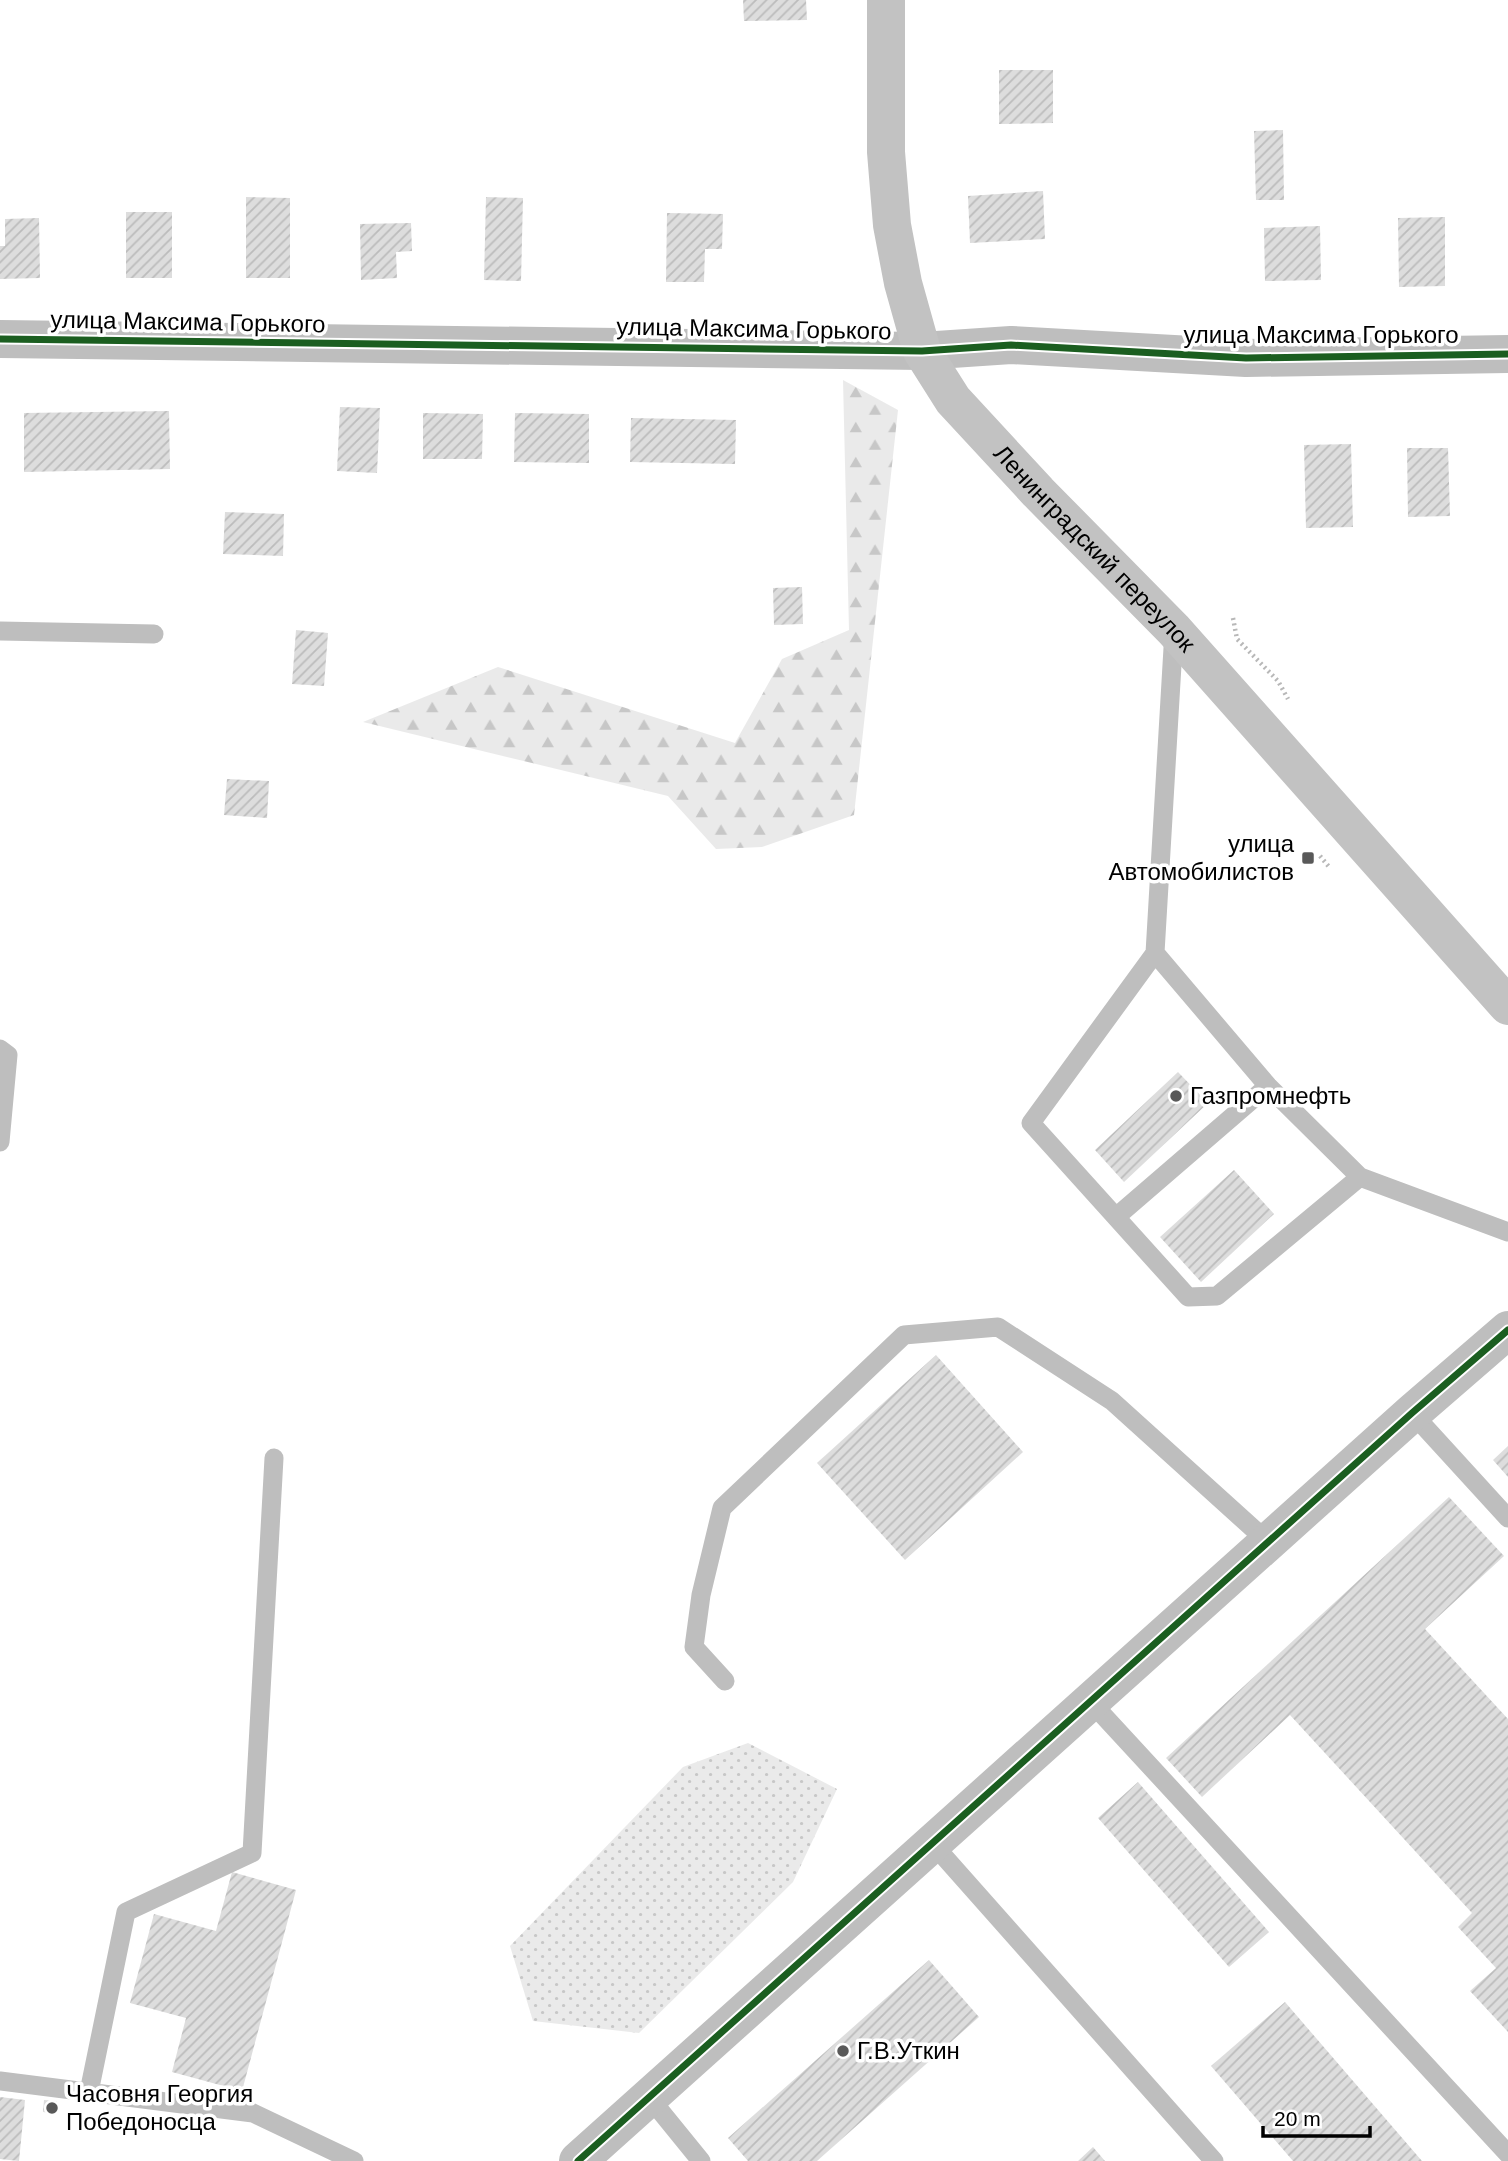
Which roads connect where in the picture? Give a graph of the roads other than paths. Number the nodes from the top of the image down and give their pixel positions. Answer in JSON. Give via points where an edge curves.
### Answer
{"nodes":[{"id":1,"x":886,"y":0,"type":"edge"},
{"id":2,"x":0,"y":339,"type":"edge"},
{"id":3,"x":922,"y":351,"type":"junction"},
{"id":4,"x":1508,"y":354,"type":"edge"},
{"id":5,"x":1174,"y":630,"type":"junction"},
{"id":6,"x":0,"y":631,"type":"edge"},
{"id":7,"x":154,"y":634,"type":"dead end"},
{"id":8,"x":1156,"y":953,"type":"junction"},
{"id":9,"x":1508,"y":1006,"type":"edge"},
{"id":10,"x":0,"y":1049,"type":"edge"},
{"id":11,"x":1268,"y":1086,"type":"junction"},
{"id":12,"x":0,"y":1142,"type":"edge"},
{"id":13,"x":1360,"y":1177,"type":"junction"},
{"id":14,"x":1116,"y":1217,"type":"junction"},
{"id":15,"x":1508,"y":1232,"type":"edge"},
{"id":16,"x":1508,"y":1331,"type":"edge"},
{"id":17,"x":1412,"y":1413,"type":"junction"},
{"id":18,"x":274,"y":1458,"type":"dead end"},
{"id":19,"x":1508,"y":1518,"type":"edge"},
{"id":20,"x":1268,"y":1542,"type":"junction"},
{"id":21,"x":725,"y":1681,"type":"dead end"},
{"id":22,"x":1090,"y":1701,"type":"junction"},
{"id":23,"x":932,"y":1843,"type":"junction"},
{"id":24,"x":0,"y":2081,"type":"edge"},
{"id":25,"x":89,"y":2092,"type":"junction"},
{"id":26,"x":649,"y":2097,"type":"junction"},
{"id":27,"x":1508,"y":2154,"type":"edge"},
{"id":28,"x":354,"y":2161,"type":"edge"},
{"id":29,"x":578,"y":2161,"type":"edge"},
{"id":30,"x":701,"y":2161,"type":"edge"},
{"id":31,"x":1214,"y":2161,"type":"edge"}],
"edges":[{"from":1,"to":3,"type":"main road","name":"Ленинградский переулок","via":[[886,152],[892,225]]},
{"from":2,"to":3,"type":"street","name":"улица Максима Горького"},
{"from":3,"to":4,"type":"street","name":"улица Максима Горького","via":[[1011,345],[1246,358]]},
{"from":3,"to":5,"type":"main road","name":"Ленинградский переулок","via":[[953,400]]},
{"from":5,"to":8,"type":"lane"},
{"from":5,"to":9,"type":"main road","name":"Ленинградский переулок"},
{"from":6,"to":7,"type":"lane"},
{"from":8,"to":11,"type":"lane"},
{"from":8,"to":14,"type":"lane","via":[[1031,1123]]},
{"from":10,"to":12,"type":"lane","via":[[8,1055]]},
{"from":11,"to":13,"type":"lane"},
{"from":11,"to":14,"type":"lane"},
{"from":13,"to":14,"type":"lane","via":[[1217,1296],[1188,1297]]},
{"from":13,"to":15,"type":"lane"},
{"from":16,"to":17,"type":"street"},
{"from":17,"to":19,"type":"lane"},
{"from":17,"to":20,"type":"street"},
{"from":18,"to":25,"type":"lane","via":[[252,1853],[126,1912]]},
{"from":20,"to":21,"type":"lane","via":[[1112,1401],[998,1326],[904,1335],[722,1508],[694,1647]]},
{"from":20,"to":22,"type":"street"},
{"from":22,"to":23,"type":"street"},
{"from":22,"to":27,"type":"lane"},
{"from":23,"to":26,"type":"street"},
{"from":23,"to":31,"type":"lane"},
{"from":24,"to":25,"type":"lane"},
{"from":25,"to":28,"type":"lane","via":[[253,2113]]},
{"from":26,"to":29,"type":"street"},
{"from":26,"to":30,"type":"lane"}]}
